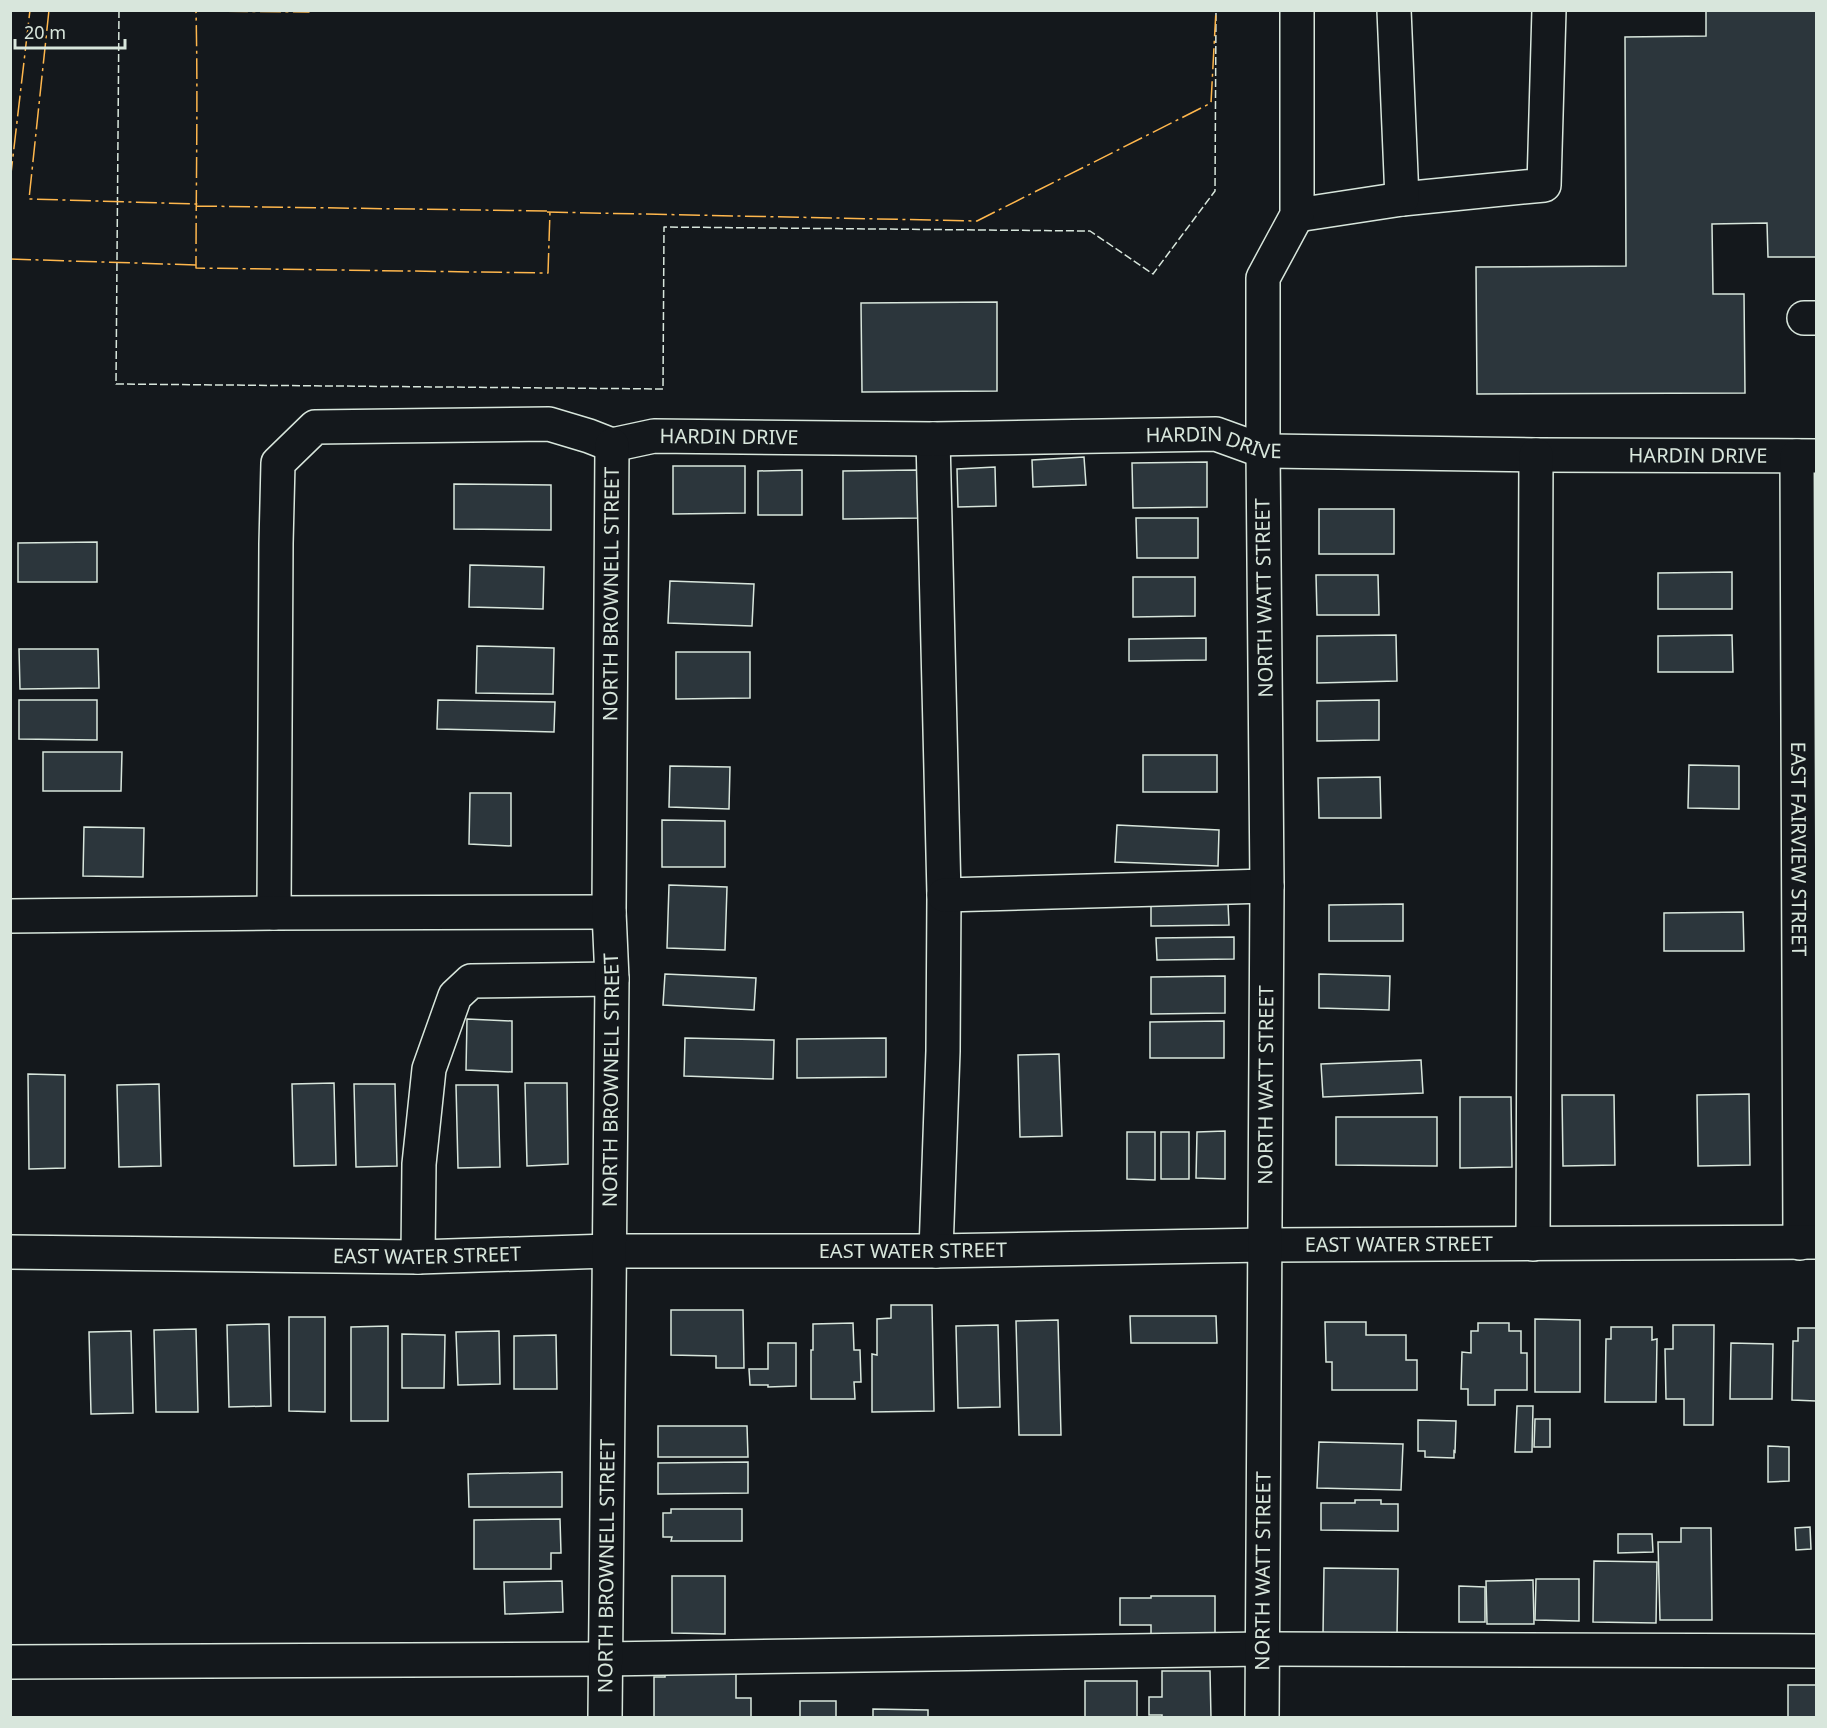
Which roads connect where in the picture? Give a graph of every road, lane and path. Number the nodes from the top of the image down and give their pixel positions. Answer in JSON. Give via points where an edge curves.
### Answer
{"nodes":[{"id":1,"x":1297,"y":10,"type":"edge"},
{"id":2,"x":1394,"y":10,"type":"edge"},
{"id":3,"x":1549,"y":10,"type":"edge"},
{"id":4,"x":1402,"y":199,"type":"junction"},
{"id":5,"x":1297,"y":215,"type":"junction"},
{"id":6,"x":933,"y":439,"type":"junction"},
{"id":7,"x":612,"y":445,"type":"junction"},
{"id":8,"x":1263,"y":452,"type":"junction"},
{"id":9,"x":1536,"y":455,"type":"junction"},
{"id":10,"x":1807,"y":456,"type":"edge"},
{"id":11,"x":1267,"y":886,"type":"junction"},
{"id":12,"x":944,"y":895,"type":"junction"},
{"id":13,"x":609,"y":912,"type":"junction"},
{"id":14,"x":274,"y":913,"type":"junction"},
{"id":15,"x":10,"y":916,"type":"edge"},
{"id":16,"x":612,"y":979,"type":"junction"},
{"id":17,"x":1808,"y":1242,"type":"edge"},
{"id":18,"x":1533,"y":1244,"type":"junction"},
{"id":19,"x":1264,"y":1245,"type":"junction"},
{"id":20,"x":609,"y":1251,"type":"junction"},
{"id":21,"x":936,"y":1251,"type":"junction"},
{"id":22,"x":10,"y":1252,"type":"edge"},
{"id":23,"x":418,"y":1257,"type":"junction"},
{"id":24,"x":1262,"y":1649,"type":"junction"},
{"id":25,"x":1816,"y":1651,"type":"edge"},
{"id":26,"x":604,"y":1659,"type":"junction"},
{"id":27,"x":10,"y":1662,"type":"edge"},
{"id":28,"x":605,"y":1718,"type":"edge"},
{"id":29,"x":1262,"y":1718,"type":"edge"}],
"edges":[{"from":1,"to":5,"type":"street"},
{"from":2,"to":4,"type":"street"},
{"from":3,"to":4,"type":"street","via":[[1544,185]]},
{"from":4,"to":5,"type":"street"},
{"from":5,"to":8,"type":"street","name":"NORTH WATT STREET","via":[[1263,278]]},
{"from":6,"to":7,"type":"street","name":"HARDIN DRIVE","via":[[654,436]]},
{"from":6,"to":8,"type":"street","name":"HARDIN DRIVE","via":[[1216,434]]},
{"from":6,"to":12,"type":"street"},
{"from":7,"to":13,"type":"street","name":"NORTH BROWNELL STREET"},
{"from":7,"to":14,"type":"street","via":[[549,424],[315,426],[278,463]]},
{"from":8,"to":9,"type":"street","name":"HARDIN DRIVE"},
{"from":8,"to":11,"type":"street","name":"NORTH WATT STREET"},
{"from":9,"to":10,"type":"street","name":"HARDIN DRIVE"},
{"from":9,"to":18,"type":"street"},
{"from":10,"to":17,"type":"street","name":"EAST FAIRVIEW STREET"},
{"from":11,"to":12,"type":"street"},
{"from":11,"to":19,"type":"street","name":"NORTH WATT STREET"},
{"from":12,"to":21,"type":"street"},
{"from":13,"to":14,"type":"street"},
{"from":13,"to":16,"type":"street","name":"NORTH BROWNELL STREET"},
{"from":14,"to":15,"type":"street"},
{"from":16,"to":20,"type":"street","name":"NORTH BROWNELL STREET"},
{"from":16,"to":23,"type":"street","via":[[471,981],[455,996],[429,1069],[419,1164]]},
{"from":17,"to":18,"type":"street","name":"EAST WATER STREET"},
{"from":18,"to":19,"type":"street","name":"EAST WATER STREET"},
{"from":19,"to":21,"type":"street","name":"EAST WATER STREET"},
{"from":19,"to":24,"type":"street","name":"NORTH WATT STREET"},
{"from":20,"to":21,"type":"street","name":"EAST WATER STREET"},
{"from":20,"to":23,"type":"street","name":"EAST WATER STREET"},
{"from":20,"to":26,"type":"street","name":"NORTH BROWNELL STREET"},
{"from":22,"to":23,"type":"street","name":"EAST WATER STREET"},
{"from":24,"to":25,"type":"street"},
{"from":24,"to":26,"type":"street"},
{"from":24,"to":29,"type":"street","name":"NORTH WATT STREET"},
{"from":26,"to":27,"type":"street"},
{"from":26,"to":28,"type":"street","name":"NORTH BROWNELL STREET"}]}
